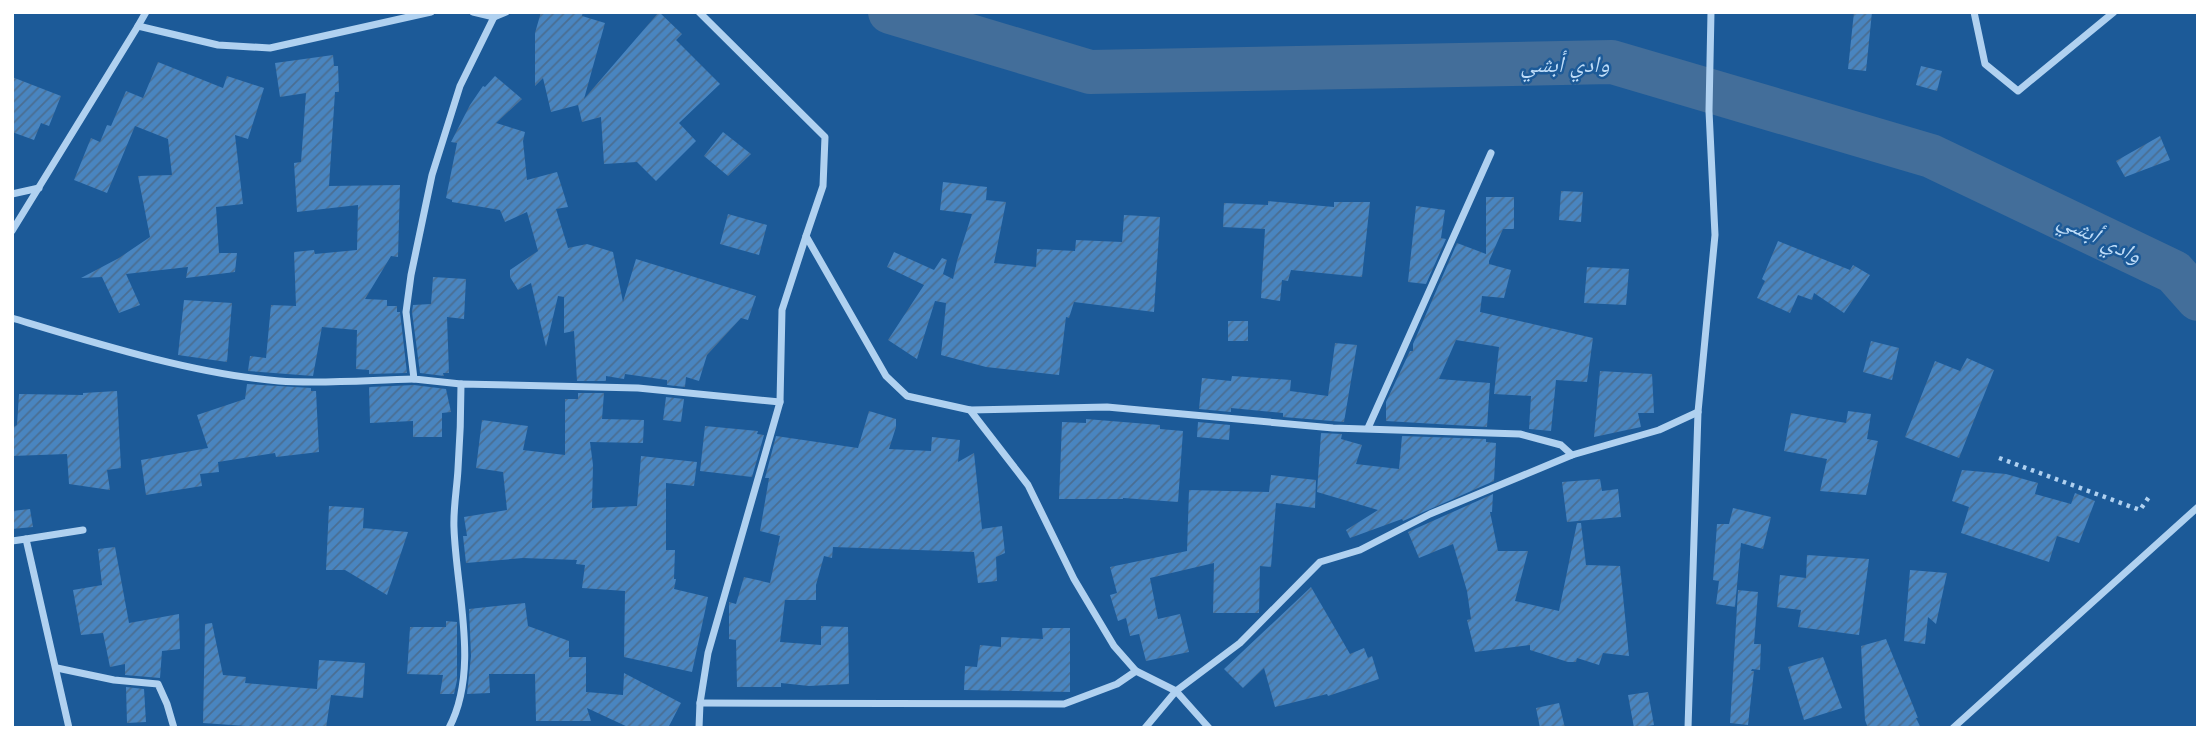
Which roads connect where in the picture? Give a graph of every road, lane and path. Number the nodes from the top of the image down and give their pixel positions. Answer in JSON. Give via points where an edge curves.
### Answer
{"nodes":[{"id":1,"x":146,"y":12,"type":"edge"},
{"id":2,"x":431,"y":12,"type":"edge"},
{"id":3,"x":472,"y":12,"type":"edge"},
{"id":4,"x":506,"y":12,"type":"edge"},
{"id":5,"x":699,"y":12,"type":"edge"},
{"id":6,"x":1711,"y":12,"type":"edge"},
{"id":7,"x":1974,"y":12,"type":"edge"},
{"id":8,"x":2113,"y":12,"type":"edge"},
{"id":9,"x":494,"y":17,"type":"junction"},
{"id":10,"x":138,"y":26,"type":"junction"},
{"id":11,"x":1492,"y":153,"type":"dead end"},
{"id":12,"x":39,"y":188,"type":"junction"},
{"id":13,"x":12,"y":194,"type":"edge"},
{"id":14,"x":12,"y":231,"type":"edge"},
{"id":15,"x":806,"y":236,"type":"junction"},
{"id":16,"x":12,"y":318,"type":"edge"},
{"id":17,"x":414,"y":379,"type":"junction"},
{"id":18,"x":461,"y":384,"type":"junction"},
{"id":19,"x":780,"y":401,"type":"junction"},
{"id":20,"x":970,"y":410,"type":"junction"},
{"id":21,"x":1698,"y":412,"type":"junction"},
{"id":22,"x":1368,"y":428,"type":"junction"},
{"id":23,"x":1572,"y":455,"type":"junction"},
{"id":24,"x":1999,"y":458,"type":"dead end"},
{"id":25,"x":2151,"y":494,"type":"dead end"},
{"id":26,"x":2198,"y":507,"type":"edge"},
{"id":27,"x":83,"y":530,"type":"dead end"},
{"id":28,"x":26,"y":539,"type":"junction"},
{"id":29,"x":12,"y":541,"type":"edge"},
{"id":30,"x":57,"y":668,"type":"junction"},
{"id":31,"x":1136,"y":671,"type":"junction"},
{"id":32,"x":1176,"y":691,"type":"junction"},
{"id":33,"x":700,"y":703,"type":"junction"},
{"id":34,"x":69,"y":728,"type":"edge"},
{"id":35,"x":174,"y":728,"type":"edge"},
{"id":36,"x":449,"y":728,"type":"edge"},
{"id":37,"x":699,"y":728,"type":"edge"},
{"id":38,"x":1145,"y":728,"type":"edge"},
{"id":39,"x":1209,"y":728,"type":"edge"},
{"id":40,"x":1688,"y":728,"type":"edge"},
{"id":41,"x":1953,"y":728,"type":"edge"}],
"edges":[{"from":1,"to":10,"type":"street"},
{"from":2,"to":10,"type":"street","via":[[270,48],[218,45]]},
{"from":3,"to":9,"type":"street"},
{"from":4,"to":9,"type":"street"},
{"from":5,"to":15,"type":"street","via":[[825,137],[823,186]]},
{"from":6,"to":21,"type":"street","via":[[1709,111],[1715,235]]},
{"from":7,"to":8,"type":"street","via":[[1985,64],[2018,91]]},
{"from":9,"to":17,"type":"street","via":[[460,86],[432,175],[406,312]]},
{"from":10,"to":12,"type":"street"},
{"from":11,"to":22,"type":"street"},
{"from":12,"to":13,"type":"street"},
{"from":12,"to":14,"type":"street"},
{"from":15,"to":19,"type":"street","via":[[782,310]]},
{"from":15,"to":20,"type":"street","via":[[886,376],[907,396]]},
{"from":16,"to":17,"type":"street","via":[[198,368],[279,381]]},
{"from":17,"to":18,"type":"street"},
{"from":18,"to":19,"type":"street","via":[[638,388]]},
{"from":18,"to":36,"type":"street","via":[[453,526],[464,677],[458,711]]},
{"from":19,"to":33,"type":"street","via":[[708,653]]},
{"from":20,"to":22,"type":"street","via":[[1107,407]]},
{"from":20,"to":31,"type":"street","via":[[1028,485],[1074,579],[1114,646]]},
{"from":21,"to":23,"type":"street","via":[[1659,430]]},
{"from":21,"to":40,"type":"street"},
{"from":22,"to":23,"type":"street","via":[[1520,433],[1560,445]]},
{"from":23,"to":32,"type":"street","via":[[1430,514],[1360,550],[1320,562],[1240,643]]},
{"from":24,"to":25,"type":"path","via":[[2140,510]]},
{"from":26,"to":41,"type":"street"},
{"from":27,"to":28,"type":"street"},
{"from":28,"to":29,"type":"street"},
{"from":28,"to":30,"type":"street"},
{"from":30,"to":34,"type":"street"},
{"from":30,"to":35,"type":"street","via":[[158,684]]},
{"from":31,"to":32,"type":"street"},
{"from":31,"to":33,"type":"street","via":[[1064,704]]},
{"from":32,"to":38,"type":"street"},
{"from":32,"to":39,"type":"street"},
{"from":33,"to":37,"type":"street"}]}
